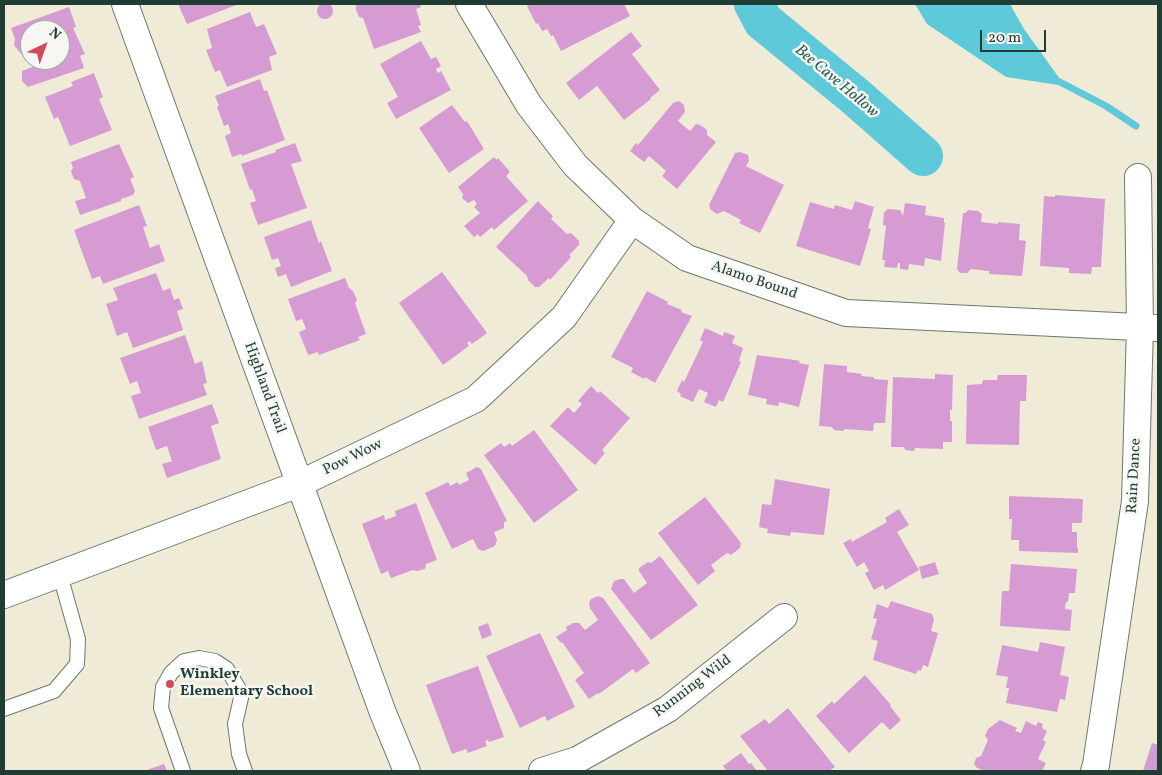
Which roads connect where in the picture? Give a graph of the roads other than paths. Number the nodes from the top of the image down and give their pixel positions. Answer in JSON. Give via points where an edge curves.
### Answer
{"nodes":[{"id":1,"x":125,"y":4,"type":"edge"},
{"id":2,"x":470,"y":4,"type":"edge"},
{"id":3,"x":1138,"y":177,"type":"dead end"},
{"id":4,"x":632,"y":220,"type":"junction"},
{"id":5,"x":1149,"y":328,"type":"edge"},
{"id":6,"x":299,"y":484,"type":"junction"},
{"id":7,"x":60,"y":575,"type":"junction"},
{"id":8,"x":4,"y":595,"type":"edge"},
{"id":9,"x":784,"y":617,"type":"dead end"},
{"id":10,"x":4,"y":709,"type":"edge"},
{"id":11,"x":183,"y":771,"type":"edge"},
{"id":12,"x":245,"y":771,"type":"edge"},
{"id":13,"x":407,"y":771,"type":"edge"},
{"id":14,"x":542,"y":771,"type":"edge"},
{"id":15,"x":1094,"y":771,"type":"edge"}],
"edges":[{"from":1,"to":6,"type":"street","name":"Highland Trail"},
{"from":2,"to":4,"type":"street","name":"Alamo Bound","via":[[529,105],[575,165]]},
{"from":3,"to":5,"type":"street","name":"Rain Dance"},
{"from":4,"to":5,"type":"street","name":"Alamo Bound","via":[[687,258],[846,313]]},
{"from":4,"to":6,"type":"street","name":"Pow Wow","via":[[564,317],[476,399]]},
{"from":5,"to":15,"type":"street","name":"Rain Dance","via":[[1135,501]]},
{"from":6,"to":7,"type":"street","name":"Pow Wow"},
{"from":6,"to":13,"type":"street","name":"Highland Trail"},
{"from":7,"to":8,"type":"street","name":"Pow Wow"},
{"from":7,"to":10,"type":"lane","via":[[78,639],[77,664],[54,691]]},
{"from":9,"to":14,"type":"street","name":"Running Wild","via":[[668,709],[578,760]]},
{"from":11,"to":12,"type":"lane","via":[[161,708],[163,687],[171,673],[184,661],[199,658],[215,661],[227,669],[239,689],[241,698],[235,724]]}]}
